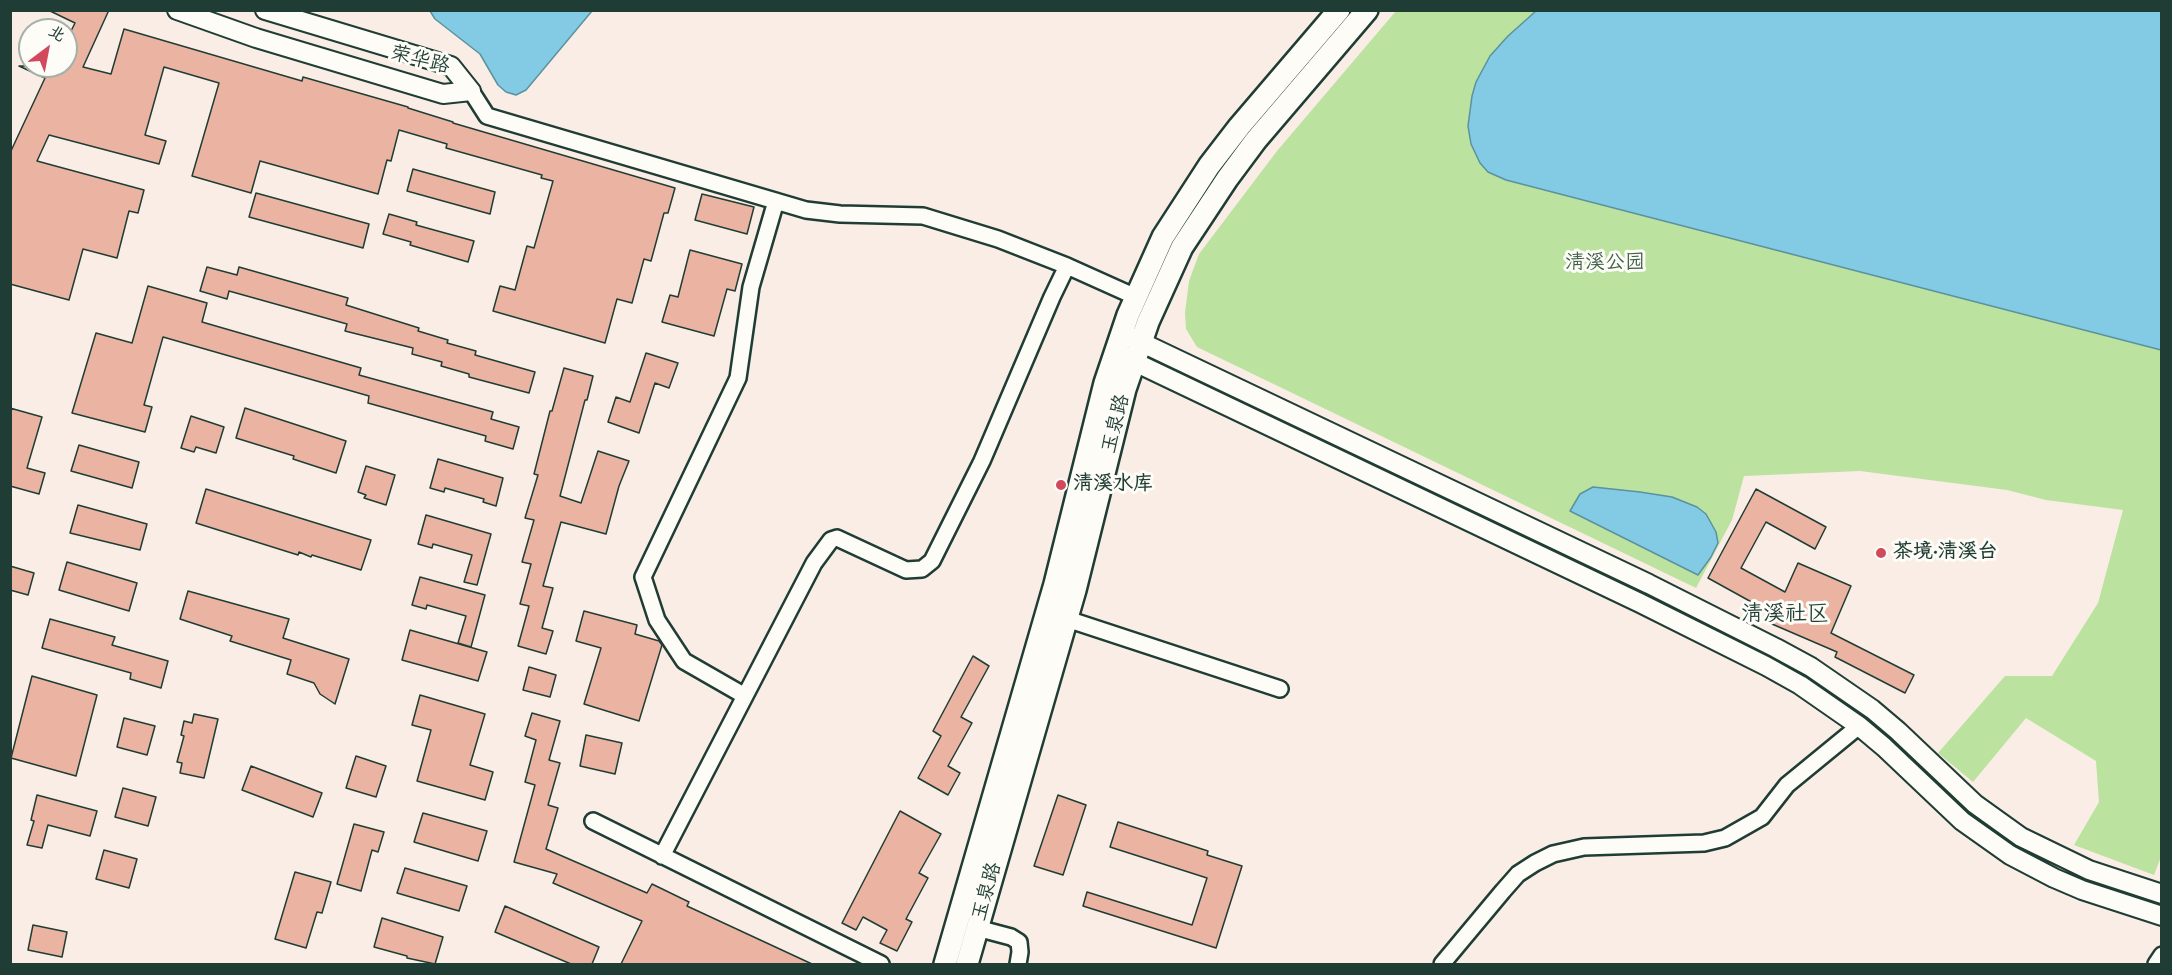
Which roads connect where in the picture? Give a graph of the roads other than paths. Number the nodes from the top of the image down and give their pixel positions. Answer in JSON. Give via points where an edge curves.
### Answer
{"nodes":[{"id":1,"x":177,"y":10,"type":"edge"},
{"id":2,"x":265,"y":10,"type":"edge"},
{"id":3,"x":1339,"y":10,"type":"edge"},
{"id":4,"x":1367,"y":10,"type":"edge"},
{"id":5,"x":471,"y":91,"type":"junction"},
{"id":6,"x":776,"y":201,"type":"junction"},
{"id":7,"x":1067,"y":266,"type":"junction"},
{"id":8,"x":1136,"y":297,"type":"junction"},
{"id":9,"x":1128,"y":347,"type":"junction"},
{"id":10,"x":1067,"y":619,"type":"junction"},
{"id":11,"x":1280,"y":689,"type":"dead end"},
{"id":12,"x":745,"y":696,"type":"junction"},
{"id":13,"x":1859,"y":726,"type":"junction"},
{"id":14,"x":593,"y":821,"type":"dead end"},
{"id":15,"x":662,"y":856,"type":"junction"},
{"id":16,"x":2162,"y":894,"type":"edge"},
{"id":17,"x":2162,"y":916,"type":"edge"},
{"id":18,"x":977,"y":928,"type":"junction"},
{"id":19,"x":2162,"y":954,"type":"edge"},
{"id":20,"x":881,"y":964,"type":"edge"},
{"id":21,"x":945,"y":964,"type":"edge"},
{"id":22,"x":967,"y":964,"type":"edge"},
{"id":23,"x":1018,"y":964,"type":"edge"},
{"id":24,"x":1442,"y":964,"type":"edge"},
{"id":25,"x":2156,"y":964,"type":"edge"}],
"edges":[{"from":1,"to":5,"type":"street","name":"荣华路","via":[[443,94]]},
{"from":2,"to":5,"type":"street","name":"荣华路","via":[[451,66]]},
{"from":3,"to":8,"type":"main road","name":"玉泉路","via":[[1209,166],[1163,237]]},
{"from":4,"to":9,"type":"main road","name":"玉泉路","via":[[1256,140],[1203,212]]},
{"from":5,"to":6,"type":"street","via":[[487,116]]},
{"from":6,"to":7,"type":"street","via":[[806,210],[923,216]]},
{"from":6,"to":12,"type":"street","via":[[751,287],[738,378],[643,577],[657,620],[684,661]]},
{"from":7,"to":8,"type":"street"},
{"from":7,"to":12,"type":"street","via":[[932,561],[922,569],[906,570],[837,538],[831,540],[814,563]]},
{"from":8,"to":9,"type":"main road","name":"玉泉路"},
{"from":9,"to":10,"type":"main road","name":"玉泉路"},
{"from":9,"to":13,"type":"street","via":[[1766,666]]},
{"from":9,"to":16,"type":"street","via":[[1649,584],[1776,648],[1845,689],[1898,731],[1976,804],[2021,837],[2089,870]]},
{"from":9,"to":21,"type":"main road","name":"玉泉路","via":[[1105,384],[1055,584]]},
{"from":10,"to":11,"type":"street"},
{"from":10,"to":18,"type":"main road","name":"玉泉路"},
{"from":12,"to":15,"type":"street"},
{"from":13,"to":17,"type":"street","via":[[1962,821],[2010,855],[2082,890]]},
{"from":13,"to":24,"type":"street","via":[[1787,785],[1762,817],[1725,838],[1704,843],[1584,847],[1535,863],[1518,874]]},
{"from":14,"to":15,"type":"street"},
{"from":15,"to":20,"type":"street"},
{"from":18,"to":22,"type":"main road","name":"玉泉路"},
{"from":18,"to":23,"type":"street","via":[[1019,942]]},
{"from":19,"to":25,"type":"street"}]}
